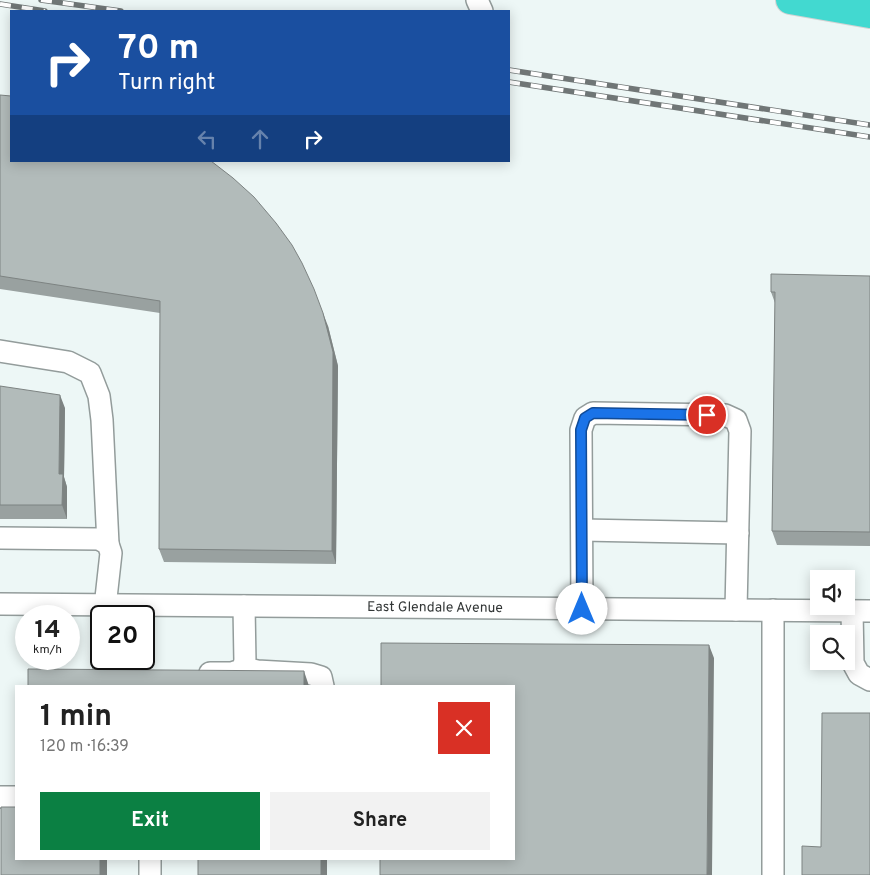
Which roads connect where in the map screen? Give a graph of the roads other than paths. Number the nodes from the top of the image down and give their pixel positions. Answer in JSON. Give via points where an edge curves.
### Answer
{"nodes":[{"id":1,"x":790,"y":0,"type":"edge"},
{"id":2,"x":870,"y":14,"type":"edge"},
{"id":3,"x":0,"y":351,"type":"edge"},
{"id":4,"x":582,"y":530,"type":"junction"},
{"id":5,"x":738,"y":533,"type":"junction"},
{"id":6,"x":0,"y":538,"type":"edge"},
{"id":7,"x":108,"y":544,"type":"junction"},
{"id":8,"x":0,"y":604,"type":"edge"},
{"id":9,"x":106,"y":605,"type":"edge"},
{"id":10,"x":244,"y":606,"type":"junction"},
{"id":11,"x":90,"y":609,"type":"edge"},
{"id":12,"x":155,"y":609,"type":"edge"},
{"id":13,"x":582,"y":609,"type":"junction"},
{"id":14,"x":736,"y":610,"type":"junction"},
{"id":15,"x":773,"y":610,"type":"junction"},
{"id":16,"x":861,"y":611,"type":"edge"},
{"id":17,"x":245,"y":662,"type":"junction"},
{"id":18,"x":110,"y":670,"type":"edge"},
{"id":19,"x":153,"y":672,"type":"edge"},
{"id":20,"x":192,"y":673,"type":"edge"},
{"id":21,"x":870,"y":680,"type":"edge"},
{"id":22,"x":323,"y":685,"type":"edge"},
{"id":23,"x":0,"y":797,"type":"edge"},
{"id":24,"x":15,"y":797,"type":"edge"},
{"id":25,"x":150,"y":860,"type":"edge"},
{"id":26,"x":150,"y":875,"type":"edge"},
{"id":27,"x":773,"y":875,"type":"edge"}],
"edges":[{"from":1,"to":2,"type":"highway"},
{"from":3,"to":7,"type":"street","via":[[68,362],[90,373],[101,412]]},
{"from":4,"to":5,"type":"street"},
{"from":4,"to":5,"type":"street","via":[[581,430],[585,418],[593,413],[726,415],[736,420],[740,431]]},
{"from":4,"to":13,"type":"street"},
{"from":5,"to":14,"type":"street"},
{"from":6,"to":7,"type":"street","via":[[99,539]]},
{"from":7,"to":9,"type":"street","via":[[111,554]]},
{"from":8,"to":11,"type":"street","name":"East Glendale Avenue"},
{"from":10,"to":12,"type":"street","name":"East Glendale Avenue"},
{"from":10,"to":13,"type":"street","name":"East Glendale Avenue"},
{"from":10,"to":17,"type":"street"},
{"from":13,"to":14,"type":"street","name":"East Glendale Avenue"},
{"from":14,"to":15,"type":"street","name":"East Glendale Avenue"},
{"from":15,"to":16,"type":"street","name":"East Glendale Avenue"},
{"from":15,"to":27,"type":"street"},
{"from":16,"to":21,"type":"street","via":[[853,663],[859,674]]},
{"from":17,"to":20,"type":"street","via":[[241,670],[232,673]]},
{"from":17,"to":22,"type":"street","via":[[249,669],[257,671],[311,674],[320,677]]},
{"from":18,"to":19,"type":"street"},
{"from":23,"to":24,"type":"street"},
{"from":25,"to":26,"type":"street"}]}
